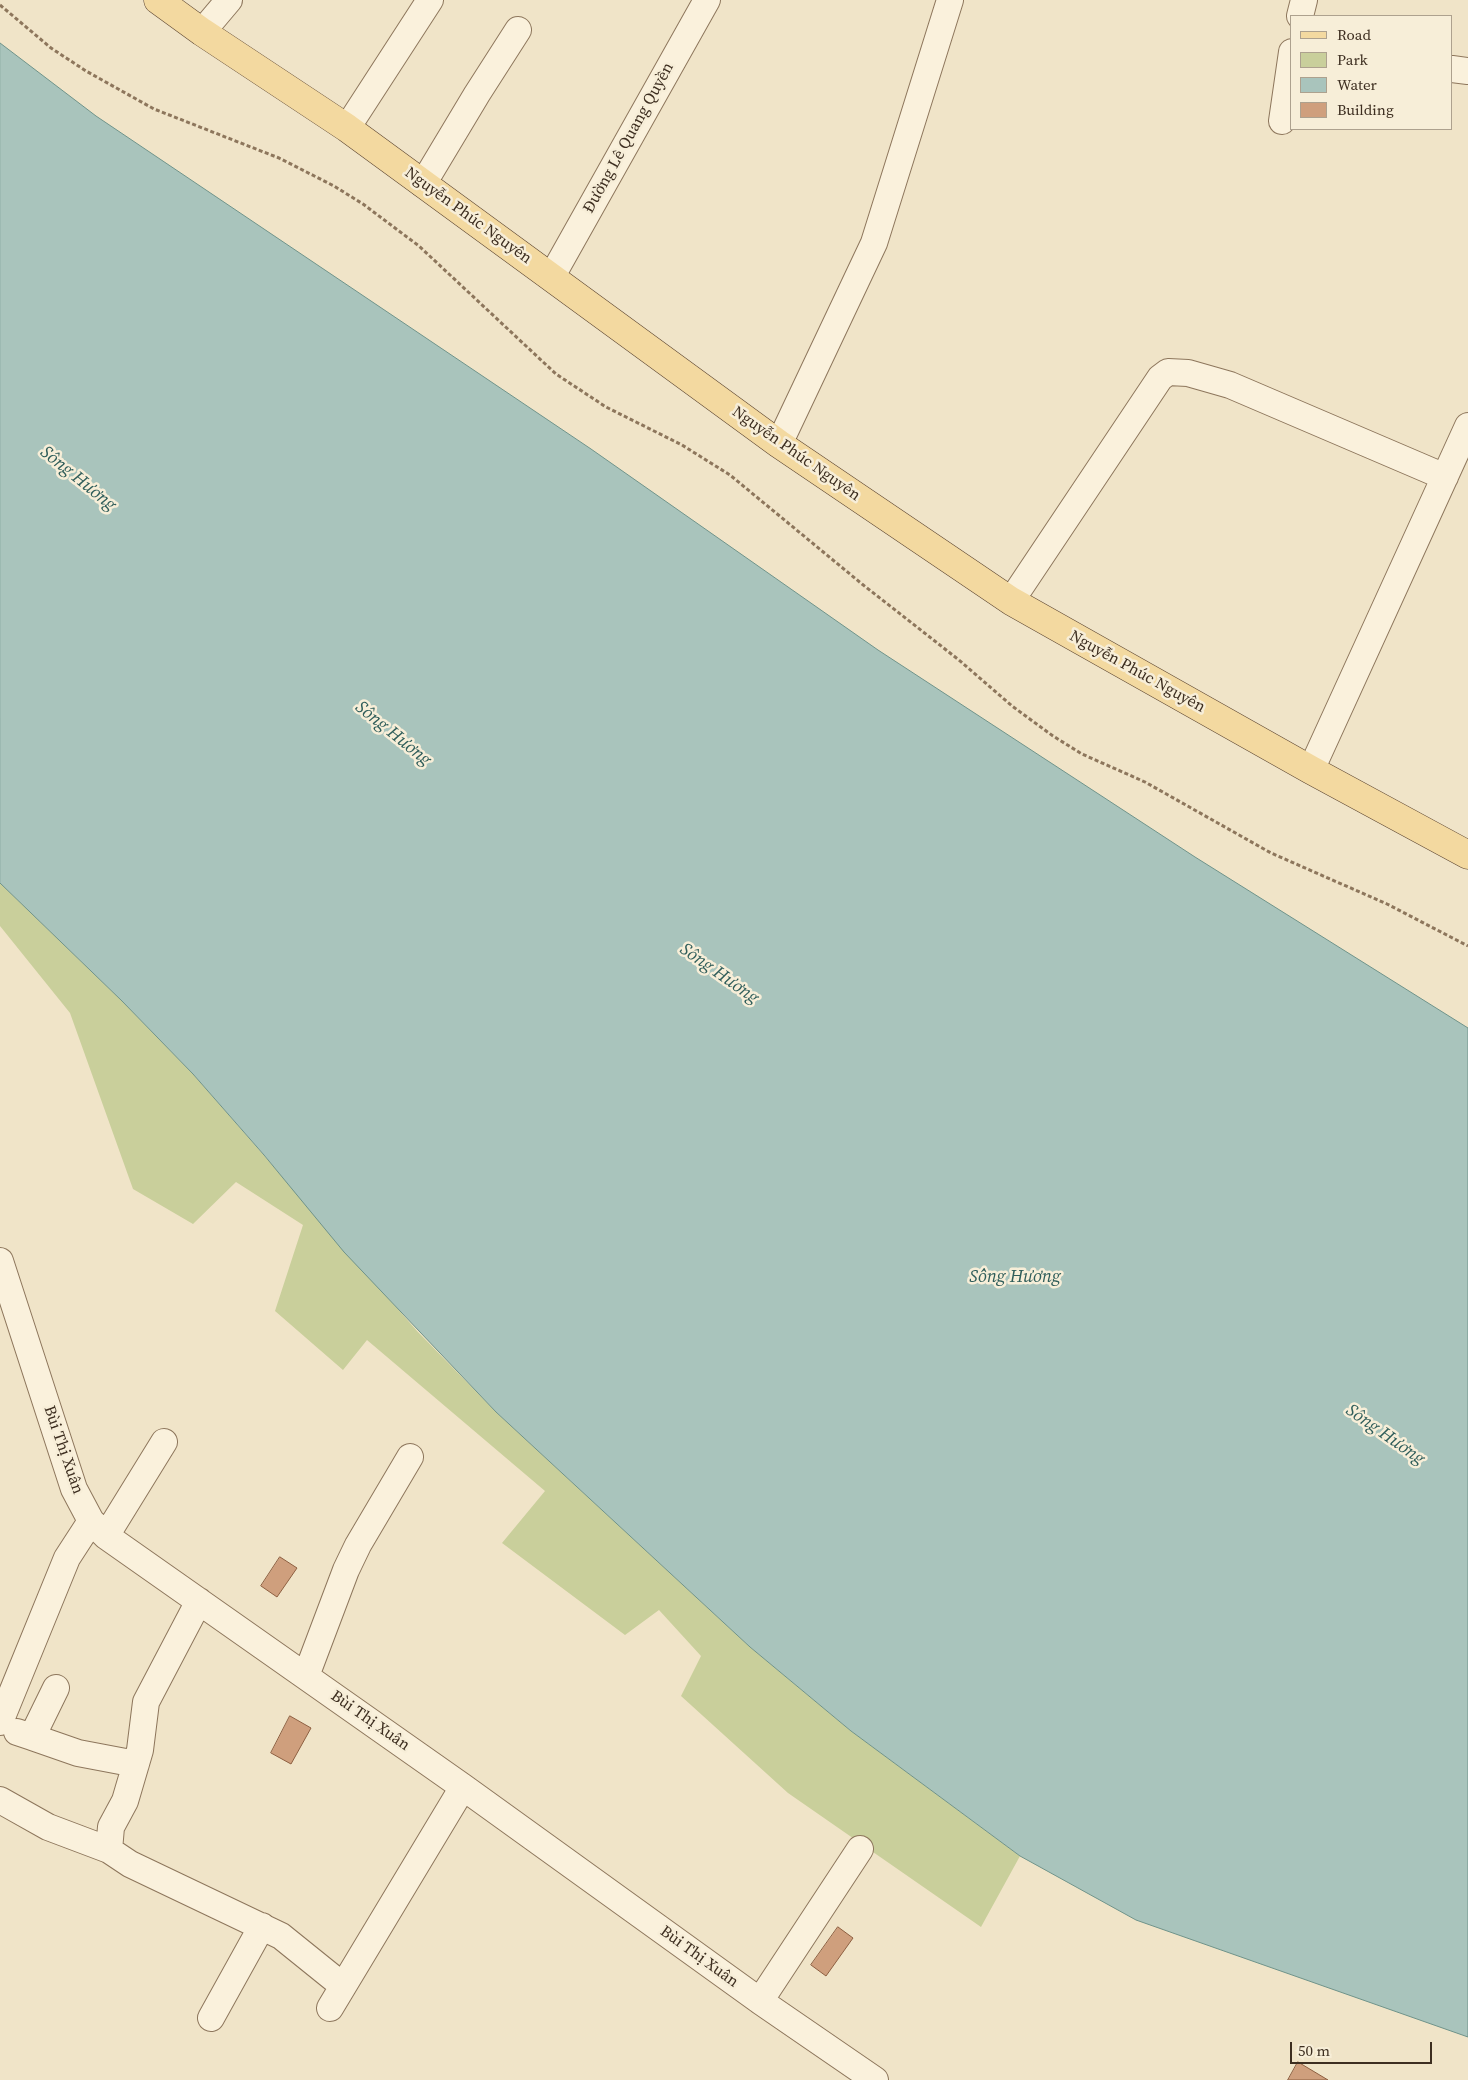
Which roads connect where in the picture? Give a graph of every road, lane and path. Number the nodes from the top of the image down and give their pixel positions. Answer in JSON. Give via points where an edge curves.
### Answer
{"nodes":[{"id":1,"x":158,"y":0,"type":"edge"},
{"id":2,"x":228,"y":0,"type":"edge"},
{"id":3,"x":430,"y":0,"type":"edge"},
{"id":4,"x":706,"y":0,"type":"edge"},
{"id":5,"x":950,"y":0,"type":"edge"},
{"id":6,"x":1304,"y":0,"type":"edge"},
{"id":7,"x":0,"y":5,"type":"edge"},
{"id":8,"x":1300,"y":15,"type":"edge"},
{"id":9,"x":518,"y":30,"type":"dead end"},
{"id":10,"x":202,"y":32,"type":"junction"},
{"id":11,"x":1290,"y":66,"type":"edge"},
{"id":12,"x":1453,"y":69,"type":"edge"},
{"id":13,"x":1468,"y":72,"type":"edge"},
{"id":14,"x":1282,"y":121,"type":"dead end"},
{"id":15,"x":347,"y":128,"type":"junction"},
{"id":16,"x":423,"y":184,"type":"junction"},
{"id":17,"x":552,"y":276,"type":"junction"},
{"id":18,"x":1468,"y":426,"type":"edge"},
{"id":19,"x":779,"y":444,"type":"junction"},
{"id":20,"x":1445,"y":477,"type":"junction"},
{"id":21,"x":1011,"y":600,"type":"junction"},
{"id":22,"x":1311,"y":770,"type":"junction"},
{"id":23,"x":1468,"y":855,"type":"edge"},
{"id":24,"x":1468,"y":946,"type":"edge"},
{"id":25,"x":0,"y":1261,"type":"edge"},
{"id":26,"x":164,"y":1442,"type":"dead end"},
{"id":27,"x":410,"y":1457,"type":"dead end"},
{"id":28,"x":99,"y":1528,"type":"junction"},
{"id":29,"x":199,"y":1601,"type":"junction"},
{"id":30,"x":306,"y":1676,"type":"junction"},
{"id":31,"x":56,"y":1688,"type":"dead end"},
{"id":32,"x":0,"y":1724,"type":"edge"},
{"id":33,"x":32,"y":1738,"type":"junction"},
{"id":34,"x":136,"y":1764,"type":"junction"},
{"id":35,"x":463,"y":1787,"type":"junction"},
{"id":36,"x":0,"y":1800,"type":"edge"},
{"id":37,"x":860,"y":1849,"type":"dead end"},
{"id":38,"x":109,"y":1850,"type":"junction"},
{"id":39,"x":262,"y":1926,"type":"junction"},
{"id":40,"x":760,"y":2001,"type":"junction"},
{"id":41,"x":212,"y":2018,"type":"dead end"},
{"id":42,"x":874,"y":2080,"type":"edge"}],
"edges":[{"from":1,"to":10,"type":"main road","name":"Nguyễn Phúc Nguyên"},
{"from":2,"to":10,"type":"street"},
{"from":3,"to":15,"type":"street"},
{"from":4,"to":17,"type":"street","name":"Đường Lê Quang Quyền"},
{"from":5,"to":19,"type":"street","via":[[874,243]]},
{"from":6,"to":8,"type":"street"},
{"from":7,"to":24,"type":"path","via":[[79,67],[154,109],[279,158],[364,204],[419,246],[556,374],[606,407],[682,445],[730,475],[1053,736],[1082,754],[1145,782],[1271,853],[1387,904]]},
{"from":9,"to":16,"type":"street"},
{"from":10,"to":15,"type":"main road","name":"Nguyễn Phúc Nguyên"},
{"from":11,"to":14,"type":"street"},
{"from":12,"to":13,"type":"street"},
{"from":15,"to":16,"type":"main road","name":"Nguyễn Phúc Nguyên"},
{"from":16,"to":17,"type":"main road","name":"Nguyễn Phúc Nguyên"},
{"from":17,"to":19,"type":"main road","name":"Nguyễn Phúc Nguyên"},
{"from":18,"to":20,"type":"street"},
{"from":19,"to":21,"type":"main road","name":"Nguyễn Phúc Nguyên"},
{"from":20,"to":21,"type":"street","via":[[1230,385],[1188,373],[1168,372],[1160,378]]},
{"from":20,"to":22,"type":"street"},
{"from":21,"to":22,"type":"main road","name":"Nguyễn Phúc Nguyên"},
{"from":22,"to":23,"type":"main road","name":"Nguyễn Phúc Nguyên"},
{"from":25,"to":28,"type":"street","name":"Bùi Thị Xuân","via":[[74,1489]]},
{"from":26,"to":28,"type":"street"},
{"from":27,"to":30,"type":"street","via":[[358,1544]]},
{"from":28,"to":29,"type":"street","name":"Bùi Thị Xuân"},
{"from":28,"to":32,"type":"street","via":[[66,1558]]},
{"from":29,"to":30,"type":"street","name":"Bùi Thị Xuân"},
{"from":29,"to":34,"type":"street","via":[[146,1702]]},
{"from":30,"to":35,"type":"street","name":"Bùi Thị Xuân"},
{"from":31,"to":33,"type":"street"},
{"from":32,"to":33,"type":"street"},
{"from":33,"to":34,"type":"street","via":[[78,1753]]},
{"from":34,"to":38,"type":"street","via":[[125,1801],[111,1827]]},
{"from":35,"to":39,"type":"street","via":[[337,1997],[297,1948]]},
{"from":35,"to":40,"type":"street","name":"Bùi Thị Xuân"},
{"from":36,"to":38,"type":"street","via":[[48,1827]]},
{"from":37,"to":40,"type":"street"},
{"from":38,"to":39,"type":"street","via":[[130,1864]]},
{"from":39,"to":41,"type":"street"},
{"from":40,"to":42,"type":"street","name":"Bùi Thị Xuân"}]}
